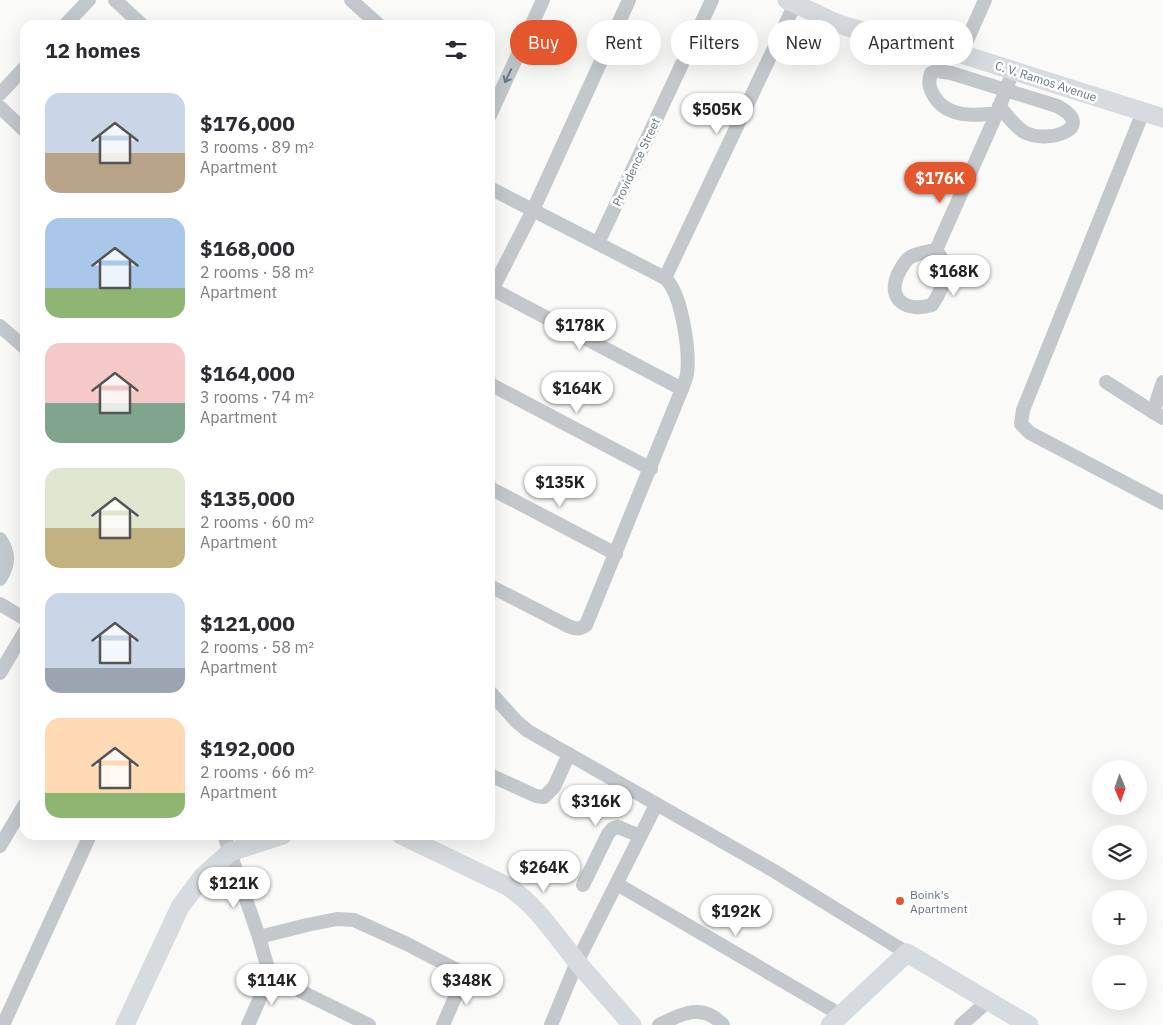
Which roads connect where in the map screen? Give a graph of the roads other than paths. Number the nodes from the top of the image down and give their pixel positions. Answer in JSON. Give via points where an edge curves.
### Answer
{"nodes":[{"id":1,"x":89,"y":0,"type":"edge"},
{"id":2,"x":115,"y":0,"type":"edge"},
{"id":3,"x":352,"y":0,"type":"edge"},
{"id":4,"x":544,"y":0,"type":"edge"},
{"id":5,"x":629,"y":0,"type":"edge"},
{"id":6,"x":712,"y":0,"type":"edge"},
{"id":7,"x":984,"y":0,"type":"edge"},
{"id":8,"x":791,"y":2,"type":"edge"},
{"id":9,"x":70,"y":20,"type":"edge"},
{"id":10,"x":137,"y":20,"type":"edge"},
{"id":11,"x":374,"y":20,"type":"edge"},
{"id":12,"x":973,"y":26,"type":"edge"},
{"id":13,"x":850,"y":27,"type":"edge"},
{"id":14,"x":973,"y":58,"type":"edge"},
{"id":15,"x":1013,"y":71,"type":"junction"},
{"id":16,"x":20,"y":72,"type":"edge"},
{"id":17,"x":1006,"y":89,"type":"junction"},
{"id":18,"x":0,"y":94,"type":"edge"},
{"id":19,"x":495,"y":104,"type":"edge"},
{"id":20,"x":0,"y":107,"type":"edge"},
{"id":21,"x":998,"y":109,"type":"junction"},
{"id":22,"x":1143,"y":112,"type":"junction"},
{"id":23,"x":1163,"y":118,"type":"edge"},
{"id":24,"x":20,"y":125,"type":"edge"},
{"id":25,"x":495,"y":191,"type":"edge"},
{"id":26,"x":533,"y":210,"type":"junction"},
{"id":27,"x":598,"y":243,"type":"junction"},
{"id":28,"x":936,"y":250,"type":"dead end"},
{"id":29,"x":665,"y":278,"type":"junction"},
{"id":30,"x":495,"y":282,"type":"edge"},
{"id":31,"x":495,"y":292,"type":"edge"},
{"id":32,"x":0,"y":326,"type":"edge"},
{"id":33,"x":20,"y":344,"type":"edge"},
{"id":34,"x":1106,"y":382,"type":"dead end"},
{"id":35,"x":1163,"y":382,"type":"edge"},
{"id":36,"x":495,"y":387,"type":"edge"},
{"id":37,"x":682,"y":389,"type":"junction"},
{"id":38,"x":1158,"y":415,"type":"edge"},
{"id":39,"x":651,"y":470,"type":"junction"},
{"id":40,"x":495,"y":491,"type":"edge"},
{"id":41,"x":1163,"y":503,"type":"edge"},
{"id":42,"x":0,"y":539,"type":"edge"},
{"id":43,"x":616,"y":554,"type":"junction"},
{"id":44,"x":0,"y":579,"type":"edge"},
{"id":45,"x":495,"y":589,"type":"edge"},
{"id":46,"x":0,"y":604,"type":"edge"},
{"id":47,"x":20,"y":616,"type":"edge"},
{"id":48,"x":20,"y":639,"type":"edge"},
{"id":49,"x":0,"y":673,"type":"edge"},
{"id":50,"x":495,"y":698,"type":"edge"},
{"id":51,"x":569,"y":754,"type":"junction"},
{"id":52,"x":495,"y":777,"type":"edge"},
{"id":53,"x":656,"y":805,"type":"junction"},
{"id":54,"x":20,"y":812,"type":"edge"},
{"id":55,"x":640,"y":836,"type":"junction"},
{"id":56,"x":88,"y":840,"type":"edge"},
{"id":57,"x":248,"y":840,"type":"edge"},
{"id":58,"x":410,"y":840,"type":"edge"},
{"id":59,"x":227,"y":843,"type":"edge"},
{"id":60,"x":0,"y":846,"type":"edge"},
{"id":61,"x":617,"y":884,"type":"junction"},
{"id":62,"x":583,"y":885,"type":"dead end"},
{"id":63,"x":259,"y":937,"type":"junction"},
{"id":64,"x":907,"y":953,"type":"junction"},
{"id":65,"x":578,"y":962,"type":"junction"},
{"id":66,"x":270,"y":976,"type":"junction"},
{"id":67,"x":987,"y":1002,"type":"junction"},
{"id":68,"x":347,"y":1020,"type":"edge"},
{"id":69,"x":836,"y":1020,"type":"edge"},
{"id":70,"x":2,"y":1025,"type":"edge"},
{"id":71,"x":125,"y":1025,"type":"edge"},
{"id":72,"x":248,"y":1025,"type":"edge"},
{"id":73,"x":369,"y":1025,"type":"edge"},
{"id":74,"x":443,"y":1025,"type":"edge"},
{"id":75,"x":551,"y":1025,"type":"edge"},
{"id":76,"x":632,"y":1025,"type":"edge"},
{"id":77,"x":659,"y":1025,"type":"edge"},
{"id":78,"x":723,"y":1025,"type":"edge"},
{"id":79,"x":961,"y":1025,"type":"edge"},
{"id":80,"x":1029,"y":1025,"type":"edge"}],
"edges":[{"from":1,"to":9,"type":"street"},
{"from":2,"to":10,"type":"street"},
{"from":3,"to":11,"type":"street"},
{"from":4,"to":19,"type":"street","one_way":true},
{"from":5,"to":26,"type":"street"},
{"from":6,"to":27,"type":"street","name":"Providence Street"},
{"from":7,"to":12,"type":"street"},
{"from":8,"to":13,"type":"street","name":"C. V. Ramos Avenue"},
{"from":8,"to":29,"type":"street"},
{"from":14,"to":15,"type":"street","name":"C. V. Ramos Avenue"},
{"from":15,"to":17,"type":"street"},
{"from":15,"to":22,"type":"street","name":"C. V. Ramos Avenue"},
{"from":16,"to":18,"type":"street"},
{"from":17,"to":21,"type":"street"},
{"from":17,"to":21,"type":"street","via":[[1066,111],[1071,117],[1070,130],[1056,136],[1028,134]]},
{"from":17,"to":21,"type":"street","via":[[951,73],[931,73],[930,89],[948,110],[971,115]]},
{"from":20,"to":24,"type":"street"},
{"from":21,"to":28,"type":"street"},
{"from":22,"to":23,"type":"street","name":"C. V. Ramos Avenue"},
{"from":22,"to":41,"type":"street","via":[[1023,410],[1021,424],[1030,433]]},
{"from":25,"to":26,"type":"street"},
{"from":26,"to":27,"type":"street"},
{"from":26,"to":30,"type":"street"},
{"from":27,"to":29,"type":"street"},
{"from":29,"to":37,"type":"street","via":[[671,283],[684,330],[687,375]]},
{"from":31,"to":37,"type":"street"},
{"from":32,"to":33,"type":"street"},
{"from":34,"to":38,"type":"street"},
{"from":35,"to":38,"type":"street"},
{"from":36,"to":39,"type":"street"},
{"from":37,"to":39,"type":"street"},
{"from":39,"to":43,"type":"street"},
{"from":40,"to":43,"type":"street"},
{"from":42,"to":44,"type":"street","via":[[8,554],[8,563]]},
{"from":43,"to":45,"type":"street","via":[[586,625],[581,628],[574,629]]},
{"from":46,"to":47,"type":"street"},
{"from":48,"to":49,"type":"street"},
{"from":50,"to":51,"type":"street","via":[[528,731]]},
{"from":51,"to":52,"type":"street","via":[[554,787],[544,797]]},
{"from":51,"to":53,"type":"street"},
{"from":53,"to":55,"type":"street"},
{"from":53,"to":64,"type":"street","via":[[774,871]]},
{"from":54,"to":60,"type":"street"},
{"from":55,"to":61,"type":"street"},
{"from":55,"to":62,"type":"street","via":[[618,827],[612,829]]},
{"from":56,"to":70,"type":"street"},
{"from":57,"to":59,"type":"street"},
{"from":58,"to":65,"type":"street","via":[[521,895]]},
{"from":59,"to":63,"type":"street"},
{"from":59,"to":71,"type":"street","via":[[180,907]]},
{"from":61,"to":65,"type":"street"},
{"from":61,"to":69,"type":"street"},
{"from":63,"to":66,"type":"street"},
{"from":63,"to":74,"type":"street","via":[[337,919],[371,926],[455,969],[461,977]]},
{"from":64,"to":67,"type":"street"},
{"from":64,"to":69,"type":"street"},
{"from":65,"to":75,"type":"street"},
{"from":65,"to":76,"type":"street"},
{"from":66,"to":68,"type":"street"},
{"from":66,"to":72,"type":"street"},
{"from":67,"to":79,"type":"street"},
{"from":67,"to":80,"type":"street"},
{"from":68,"to":73,"type":"street"},
{"from":77,"to":78,"type":"street","via":[[693,1012],[712,1016]]}]}
